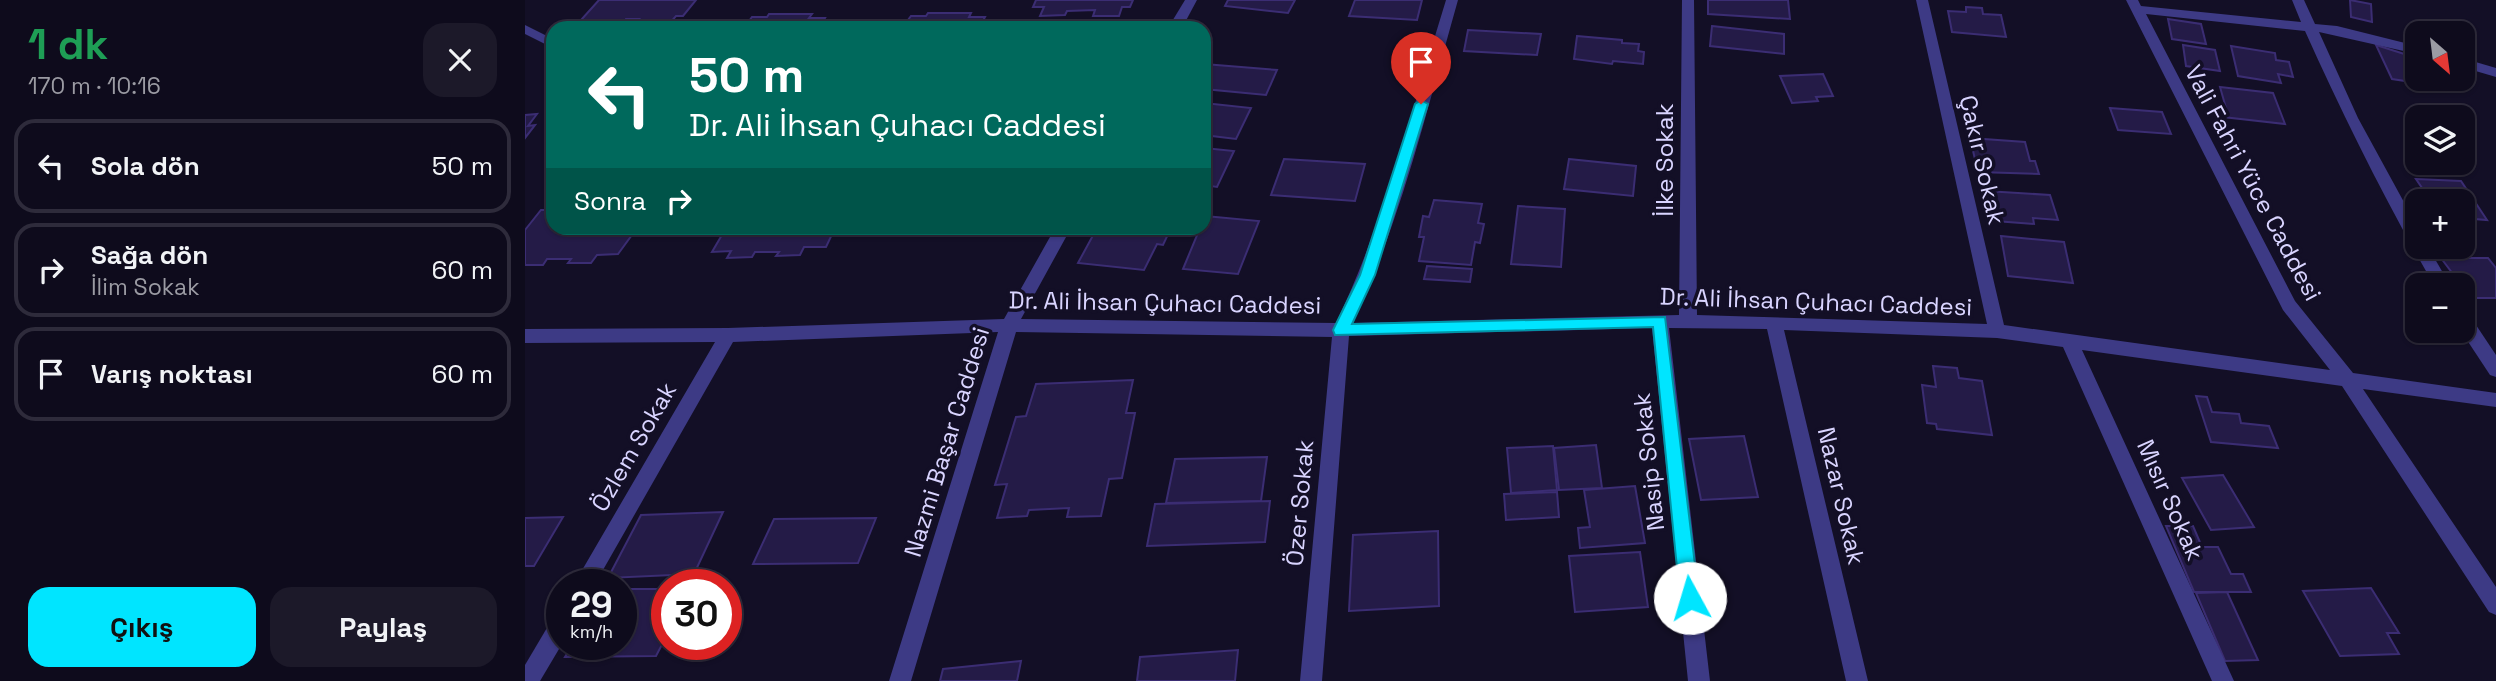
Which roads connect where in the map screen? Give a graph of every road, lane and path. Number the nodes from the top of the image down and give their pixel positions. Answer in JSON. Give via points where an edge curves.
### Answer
{"nodes":[{"id":1,"x":1191,"y":0,"type":"edge"},
{"id":2,"x":1452,"y":0,"type":"edge"},
{"id":3,"x":1688,"y":0,"type":"edge"},
{"id":4,"x":1922,"y":0,"type":"edge"},
{"id":5,"x":2298,"y":0,"type":"edge"},
{"id":6,"x":2134,"y":4,"type":"edge"},
{"id":7,"x":1179,"y":21,"type":"edge"},
{"id":8,"x":2311,"y":26,"type":"junction"},
{"id":9,"x":525,"y":29,"type":"edge"},
{"id":10,"x":546,"y":40,"type":"edge"},
{"id":11,"x":2405,"y":47,"type":"edge"},
{"id":12,"x":2475,"y":66,"type":"edge"},
{"id":13,"x":2496,"y":73,"type":"edge"},
{"id":14,"x":2405,"y":219,"type":"edge"},
{"id":15,"x":1059,"y":235,"type":"edge"},
{"id":16,"x":1660,"y":321,"type":"junction"},
{"id":17,"x":1688,"y":321,"type":"junction"},
{"id":18,"x":1774,"y":323,"type":"junction"},
{"id":19,"x":1009,"y":325,"type":"junction"},
{"id":20,"x":1341,"y":330,"type":"junction"},
{"id":21,"x":1997,"y":331,"type":"junction"},
{"id":22,"x":729,"y":335,"type":"junction"},
{"id":23,"x":525,"y":336,"type":"edge"},
{"id":24,"x":2475,"y":338,"type":"edge"},
{"id":25,"x":2069,"y":340,"type":"junction"},
{"id":26,"x":2496,"y":370,"type":"edge"},
{"id":27,"x":2347,"y":379,"type":"junction"},
{"id":28,"x":2496,"y":400,"type":"edge"},
{"id":29,"x":593,"y":569,"type":"edge"},
{"id":30,"x":2496,"y":606,"type":"edge"},
{"id":31,"x":546,"y":650,"type":"edge"},
{"id":32,"x":528,"y":681,"type":"edge"},
{"id":33,"x":900,"y":681,"type":"edge"},
{"id":34,"x":1311,"y":681,"type":"edge"},
{"id":35,"x":1699,"y":681,"type":"edge"},
{"id":36,"x":1857,"y":681,"type":"edge"},
{"id":37,"x":2223,"y":681,"type":"edge"}],
"edges":[{"from":1,"to":7,"type":"street"},
{"from":2,"to":20,"type":"street","via":[[1390,208],[1367,275]]},
{"from":3,"to":17,"type":"street","name":"İlke Sokak"},
{"from":4,"to":21,"type":"street","name":"Çakır Sokak"},
{"from":5,"to":8,"type":"street"},
{"from":6,"to":8,"type":"street"},
{"from":6,"to":27,"type":"street","name":"Vali Fahri Yüce Caddesi","via":[[2289,305]]},
{"from":8,"to":11,"type":"street"},
{"from":8,"to":14,"type":"street","via":[[2351,118]]},
{"from":9,"to":10,"type":"street"},
{"from":12,"to":13,"type":"street"},
{"from":15,"to":19,"type":"street","name":"Nazmi Başar Caddesi"},
{"from":16,"to":17,"type":"street","name":"Dr. Ali İhsan Çuhacı Caddesi"},
{"from":16,"to":20,"type":"street","name":"Dr. Ali İhsan Çuhacı Caddesi"},
{"from":16,"to":35,"type":"street","name":"Nasip Sokak"},
{"from":17,"to":18,"type":"street","name":"Dr. Ali İhsan Çuhacı Caddesi"},
{"from":18,"to":21,"type":"street","name":"Dr. Ali İhsan Çuhacı Caddesi"},
{"from":18,"to":36,"type":"street","name":"Nazar Sokak"},
{"from":19,"to":20,"type":"street","name":"Dr. Ali İhsan Çuhacı Caddesi"},
{"from":19,"to":22,"type":"street","name":"Dr. Ali İhsan Çuhacı Caddesi"},
{"from":19,"to":33,"type":"street","name":"Nazmi Başar Caddesi"},
{"from":20,"to":34,"type":"street","name":"Özer Sokak"},
{"from":21,"to":25,"type":"street","name":"Dr. Ali İhsan Çuhacı Caddesi"},
{"from":22,"to":23,"type":"street","name":"Dr. Ali İhsan Çuhacı Caddesi"},
{"from":22,"to":29,"type":"street","name":"Özlem Sokak"},
{"from":24,"to":26,"type":"street"},
{"from":25,"to":27,"type":"street","name":"Dr. Ali İhsan Çuhacı Caddesi"},
{"from":25,"to":37,"type":"street","name":"Mısır Sokak"},
{"from":27,"to":28,"type":"street","name":"Dr. Ali İhsan Çuhacı Caddesi"},
{"from":27,"to":30,"type":"street","name":"Vali Fahri Yüce Caddesi"},
{"from":31,"to":32,"type":"street"}]}
